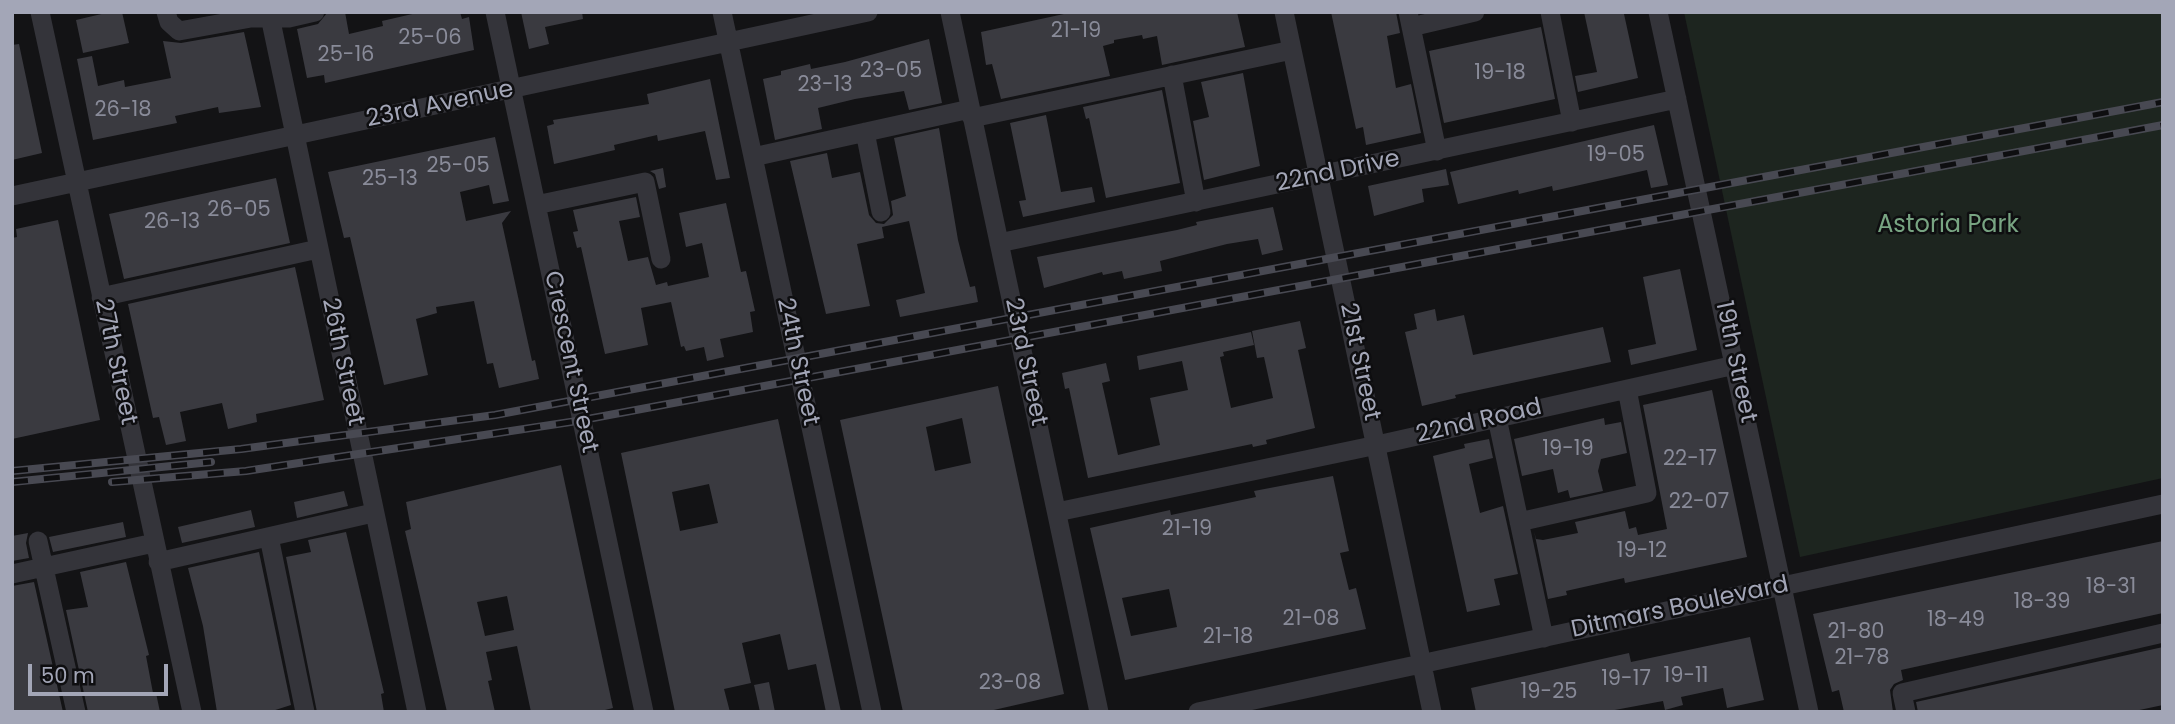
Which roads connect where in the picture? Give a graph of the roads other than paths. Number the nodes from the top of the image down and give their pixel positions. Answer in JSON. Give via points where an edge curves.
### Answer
{"nodes":[{"id":1,"x":40,"y":12,"type":"edge"},
{"id":2,"x":166,"y":12,"type":"edge"},
{"id":3,"x":315,"y":12,"type":"edge"},
{"id":4,"x":495,"y":12,"type":"edge"},
{"id":5,"x":722,"y":12,"type":"edge"},
{"id":6,"x":868,"y":12,"type":"edge"},
{"id":7,"x":950,"y":12,"type":"edge"},
{"id":8,"x":1284,"y":12,"type":"edge"},
{"id":9,"x":1475,"y":12,"type":"edge"},
{"id":10,"x":1550,"y":12,"type":"edge"},
{"id":11,"x":1658,"y":12,"type":"edge"},
{"id":12,"x":269,"y":15,"type":"edge"},
{"id":13,"x":1410,"y":20,"type":"edge"},
{"id":14,"x":729,"y":43,"type":"junction"},
{"id":15,"x":1292,"y":50,"type":"junction"},
{"id":16,"x":1172,"y":75,"type":"junction"},
{"id":17,"x":512,"y":89,"type":"junction"},
{"id":18,"x":1677,"y":99,"type":"junction"},
{"id":19,"x":971,"y":113,"type":"junction"},
{"id":20,"x":1572,"y":122,"type":"junction"},
{"id":21,"x":865,"y":132,"type":"junction"},
{"id":22,"x":295,"y":135,"type":"junction"},
{"id":23,"x":1437,"y":151,"type":"junction"},
{"id":24,"x":753,"y":157,"type":"junction"},
{"id":25,"x":1319,"y":176,"type":"junction"},
{"id":26,"x":77,"y":183,"type":"junction"},
{"id":27,"x":12,"y":196,"type":"edge"},
{"id":28,"x":1196,"y":202,"type":"junction"},
{"id":29,"x":536,"y":205,"type":"junction"},
{"id":30,"x":881,"y":212,"type":"dead end"},
{"id":31,"x":999,"y":243,"type":"junction"},
{"id":32,"x":318,"y":248,"type":"junction"},
{"id":33,"x":661,"y":259,"type":"dead end"},
{"id":34,"x":101,"y":297,"type":"junction"},
{"id":35,"x":1735,"y":365,"type":"junction"},
{"id":36,"x":1627,"y":389,"type":"junction"},
{"id":37,"x":1497,"y":418,"type":"junction"},
{"id":38,"x":1377,"y":445,"type":"junction"},
{"id":39,"x":2163,"y":504,"type":"edge"},
{"id":40,"x":1057,"y":512,"type":"junction"},
{"id":41,"x":373,"y":513,"type":"junction"},
{"id":42,"x":1519,"y":522,"type":"junction"},
{"id":43,"x":270,"y":537,"type":"junction"},
{"id":44,"x":38,"y":541,"type":"dead end"},
{"id":45,"x":156,"y":553,"type":"junction"},
{"id":46,"x":44,"y":568,"type":"junction"},
{"id":47,"x":12,"y":574,"type":"edge"},
{"id":48,"x":1783,"y":586,"type":"junction"},
{"id":49,"x":2163,"y":633,"type":"edge"},
{"id":50,"x":1544,"y":638,"type":"junction"},
{"id":51,"x":1421,"y":664,"type":"junction"},
{"id":52,"x":76,"y":712,"type":"edge"},
{"id":53,"x":192,"y":712,"type":"edge"},
{"id":54,"x":305,"y":712,"type":"edge"},
{"id":55,"x":417,"y":712,"type":"edge"},
{"id":56,"x":644,"y":712,"type":"edge"},
{"id":57,"x":872,"y":712,"type":"edge"},
{"id":58,"x":1099,"y":712,"type":"edge"},
{"id":59,"x":1198,"y":712,"type":"edge"},
{"id":60,"x":1432,"y":712,"type":"edge"},
{"id":61,"x":1809,"y":712,"type":"edge"},
{"id":62,"x":1906,"y":712,"type":"edge"}],
"edges":[{"from":1,"to":26,"type":"street","name":"27th Street"},
{"from":2,"to":12,"type":"street","via":[[178,31]]},
{"from":3,"to":12,"type":"street","via":[[289,18]]},
{"from":4,"to":17,"type":"street","name":"Crescent Street"},
{"from":5,"to":14,"type":"street","name":"24th Street"},
{"from":6,"to":14,"type":"street","name":"23rd Avenue"},
{"from":7,"to":19,"type":"street","name":"23rd Street"},
{"from":8,"to":15,"type":"street","name":"21st Street"},
{"from":9,"to":13,"type":"street"},
{"from":10,"to":20,"type":"street"},
{"from":11,"to":18,"type":"street","name":"19th Street"},
{"from":12,"to":22,"type":"street","name":"26th Street"},
{"from":13,"to":23,"type":"street"},
{"from":14,"to":17,"type":"street","name":"23rd Avenue"},
{"from":14,"to":24,"type":"street","name":"24th Street"},
{"from":15,"to":16,"type":"street"},
{"from":15,"to":25,"type":"street","name":"21st Street"},
{"from":16,"to":19,"type":"street"},
{"from":16,"to":28,"type":"street"},
{"from":17,"to":22,"type":"street","name":"23rd Avenue"},
{"from":17,"to":29,"type":"street","name":"Crescent Street"},
{"from":18,"to":20,"type":"street","name":"22nd Drive"},
{"from":18,"to":35,"type":"street","name":"19th Street"},
{"from":19,"to":21,"type":"street"},
{"from":19,"to":31,"type":"street","name":"23rd Street"},
{"from":20,"to":23,"type":"street","name":"22nd Drive"},
{"from":21,"to":24,"type":"street"},
{"from":21,"to":30,"type":"street"},
{"from":22,"to":26,"type":"street","name":"23rd Avenue"},
{"from":22,"to":32,"type":"street","name":"26th Street"},
{"from":23,"to":25,"type":"street","name":"22nd Drive"},
{"from":24,"to":57,"type":"street","name":"24th Street"},
{"from":25,"to":28,"type":"street","name":"22nd Drive"},
{"from":25,"to":38,"type":"street","name":"21st Street"},
{"from":26,"to":27,"type":"street","name":"23rd Avenue"},
{"from":26,"to":34,"type":"street","name":"27th Street"},
{"from":28,"to":31,"type":"street","name":"22nd Drive"},
{"from":29,"to":33,"type":"street","via":[[645,182]]},
{"from":29,"to":56,"type":"street","name":"Crescent Street"},
{"from":31,"to":40,"type":"street","name":"23rd Street"},
{"from":32,"to":34,"type":"street"},
{"from":32,"to":41,"type":"street","name":"26th Street"},
{"from":34,"to":45,"type":"street","name":"27th Street"},
{"from":35,"to":36,"type":"street","name":"22nd Road"},
{"from":35,"to":48,"type":"street","name":"19th Street"},
{"from":36,"to":37,"type":"street","name":"22nd Road"},
{"from":36,"to":42,"type":"street","via":[[1647,493]]},
{"from":37,"to":38,"type":"street","name":"22nd Road"},
{"from":37,"to":42,"type":"street"},
{"from":38,"to":40,"type":"street","name":"22nd Road"},
{"from":38,"to":51,"type":"street","name":"21st Street"},
{"from":39,"to":48,"type":"street","name":"Ditmars Boulevard"},
{"from":40,"to":58,"type":"street","name":"23rd Street"},
{"from":41,"to":43,"type":"street"},
{"from":41,"to":55,"type":"street","name":"26th Street"},
{"from":42,"to":50,"type":"street"},
{"from":43,"to":45,"type":"street"},
{"from":43,"to":54,"type":"street"},
{"from":44,"to":46,"type":"street"},
{"from":45,"to":46,"type":"street"},
{"from":45,"to":53,"type":"street","name":"27th Street"},
{"from":46,"to":47,"type":"street"},
{"from":46,"to":52,"type":"street"},
{"from":48,"to":50,"type":"street","name":"Ditmars Boulevard"},
{"from":48,"to":61,"type":"street","name":"19th Street"},
{"from":49,"to":62,"type":"street","via":[[1902,693]]},
{"from":50,"to":51,"type":"street","name":"Ditmars Boulevard"},
{"from":51,"to":59,"type":"street","name":"Ditmars Boulevard"},
{"from":51,"to":60,"type":"street","name":"21st Street"}]}
